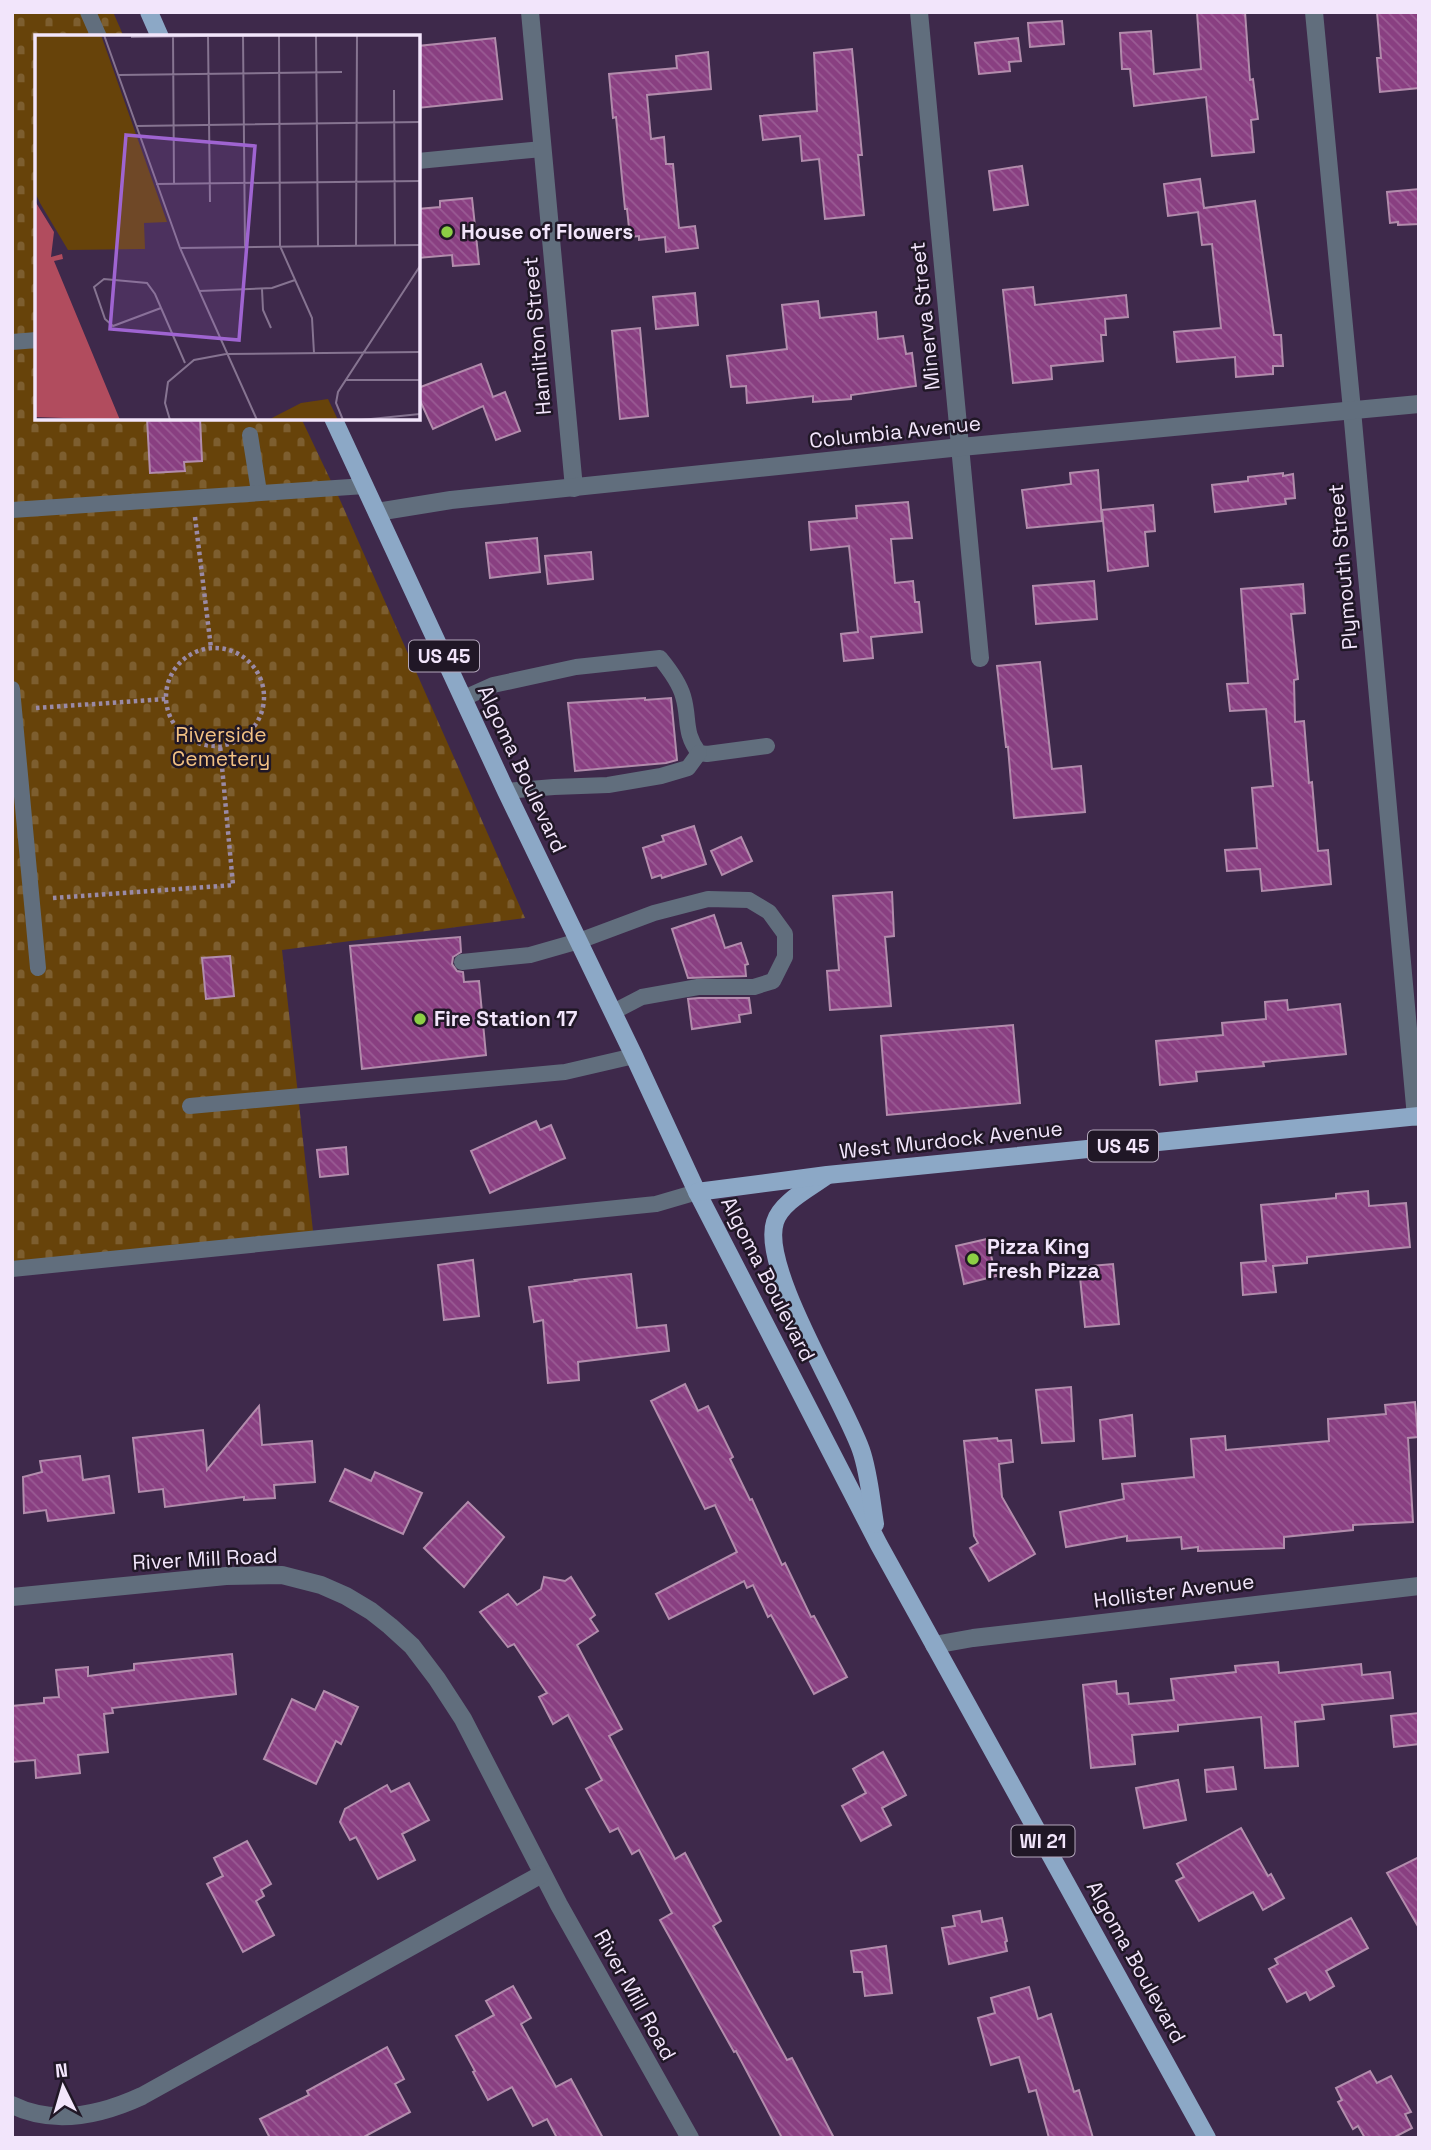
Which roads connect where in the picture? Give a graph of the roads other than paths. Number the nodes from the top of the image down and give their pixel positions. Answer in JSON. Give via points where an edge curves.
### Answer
{"nodes":[{"id":1,"x":88,"y":12,"type":"edge"},
{"id":2,"x":149,"y":12,"type":"edge"},
{"id":3,"x":530,"y":12,"type":"edge"},
{"id":4,"x":919,"y":12,"type":"edge"},
{"id":5,"x":1314,"y":12,"type":"edge"},
{"id":6,"x":98,"y":35,"type":"edge"},
{"id":7,"x":159,"y":35,"type":"edge"},
{"id":8,"x":542,"y":149,"type":"junction"},
{"id":9,"x":420,"y":161,"type":"edge"},
{"id":10,"x":35,"y":340,"type":"edge"},
{"id":11,"x":12,"y":342,"type":"edge"},
{"id":12,"x":1419,"y":404,"type":"edge"},
{"id":13,"x":1352,"y":410,"type":"junction"},
{"id":14,"x":334,"y":420,"type":"edge"},
{"id":15,"x":250,"y":435,"type":"dead end"},
{"id":16,"x":961,"y":447,"type":"junction"},
{"id":17,"x":365,"y":486,"type":"junction"},
{"id":18,"x":574,"y":488,"type":"junction"},
{"id":19,"x":259,"y":492,"type":"junction"},
{"id":20,"x":12,"y":510,"type":"edge"},
{"id":21,"x":377,"y":512,"type":"junction"},
{"id":22,"x":980,"y":658,"type":"dead end"},
{"id":23,"x":12,"y":689,"type":"edge"},
{"id":24,"x":464,"y":698,"type":"junction"},
{"id":25,"x":767,"y":746,"type":"dead end"},
{"id":26,"x":699,"y":753,"type":"junction"},
{"id":27,"x":506,"y":791,"type":"junction"},
{"id":28,"x":579,"y":941,"type":"junction"},
{"id":29,"x":462,"y":962,"type":"dead end"},
{"id":30,"x":38,"y":968,"type":"dead end"},
{"id":31,"x":613,"y":1012,"type":"junction"},
{"id":32,"x":634,"y":1056,"type":"junction"},
{"id":33,"x":190,"y":1106,"type":"dead end"},
{"id":34,"x":1417,"y":1117,"type":"edge"},
{"id":35,"x":827,"y":1175,"type":"junction"},
{"id":36,"x":697,"y":1192,"type":"junction"},
{"id":37,"x":12,"y":1269,"type":"edge"},
{"id":38,"x":880,"y":1545,"type":"junction"},
{"id":39,"x":1419,"y":1586,"type":"edge"},
{"id":40,"x":12,"y":1597,"type":"edge"},
{"id":41,"x":934,"y":1645,"type":"junction"},
{"id":42,"x":542,"y":1874,"type":"junction"},
{"id":43,"x":12,"y":2105,"type":"edge"},
{"id":44,"x":690,"y":2138,"type":"edge"},
{"id":45,"x":1207,"y":2138,"type":"edge"}],
"edges":[{"from":1,"to":6,"type":"lane"},
{"from":2,"to":7,"type":"main road"},
{"from":3,"to":8,"type":"street","name":"Hamilton Street"},
{"from":4,"to":16,"type":"street","name":"Minerva Street"},
{"from":5,"to":13,"type":"street","name":"Plymouth Street"},
{"from":8,"to":9,"type":"lane"},
{"from":8,"to":18,"type":"street","name":"Hamilton Street"},
{"from":10,"to":11,"type":"lane"},
{"from":12,"to":13,"type":"street","name":"Columbia Avenue"},
{"from":13,"to":16,"type":"street","name":"Columbia Avenue"},
{"from":13,"to":34,"type":"street","name":"Plymouth Street"},
{"from":14,"to":17,"type":"main road","name":"Algoma Boulevard","number":"US 45"},
{"from":15,"to":19,"type":"lane"},
{"from":16,"to":18,"type":"street","name":"Columbia Avenue"},
{"from":16,"to":22,"type":"street","name":"Minerva Street"},
{"from":17,"to":19,"type":"lane"},
{"from":17,"to":21,"type":"main road","name":"Algoma Boulevard","number":"US 45"},
{"from":18,"to":21,"type":"street","name":"Columbia Avenue"},
{"from":19,"to":20,"type":"lane"},
{"from":21,"to":24,"type":"main road","name":"Algoma Boulevard","number":"US 45"},
{"from":23,"to":30,"type":"lane"},
{"from":24,"to":26,"type":"lane","via":[[493,685],[576,667],[660,658],[683,695],[690,741]]},
{"from":24,"to":27,"type":"main road","name":"Algoma Boulevard","number":"US 45"},
{"from":25,"to":26,"type":"lane"},
{"from":26,"to":27,"type":"lane","via":[[688,768],[661,776],[608,785]]},
{"from":27,"to":28,"type":"main road","name":"Algoma Boulevard","number":"US 45"},
{"from":28,"to":29,"type":"lane","via":[[530,955]]},
{"from":28,"to":31,"type":"main road","name":"Algoma Boulevard","number":"US 45"},
{"from":28,"to":31,"type":"lane","via":[[654,912],[708,899],[749,900],[769,912],[785,934],[785,957],[773,981],[754,987],[698,987],[642,997]]},
{"from":31,"to":32,"type":"main road","name":"Algoma Boulevard","number":"US 45"},
{"from":32,"to":33,"type":"lane","via":[[565,1072]]},
{"from":32,"to":36,"type":"main road","name":"Algoma Boulevard","number":"US 45"},
{"from":34,"to":35,"type":"main road","name":"West Murdock Avenue","number":"US 45"},
{"from":35,"to":36,"type":"main road","name":"West Murdock Avenue","number":"US 45"},
{"from":35,"to":38,"type":"main road","via":[[780,1211],[774,1223],[774,1244],[786,1290],[862,1452]]},
{"from":36,"to":37,"type":"lane","via":[[656,1204]]},
{"from":36,"to":38,"type":"main road","name":"Algoma Boulevard","number":"WI 21"},
{"from":38,"to":41,"type":"main road","name":"Algoma Boulevard","number":"WI 21"},
{"from":39,"to":41,"type":"street","name":"Hollister Avenue"},
{"from":40,"to":42,"type":"street","name":"River Mill Road","via":[[226,1576],[282,1575],[346,1596],[412,1646],[437,1679],[463,1719]]},
{"from":41,"to":45,"type":"main road","name":"Algoma Boulevard","number":"WI 21"},
{"from":42,"to":43,"type":"street","via":[[114,2109],[63,2117]]},
{"from":42,"to":44,"type":"street","name":"River Mill Road"}]}
